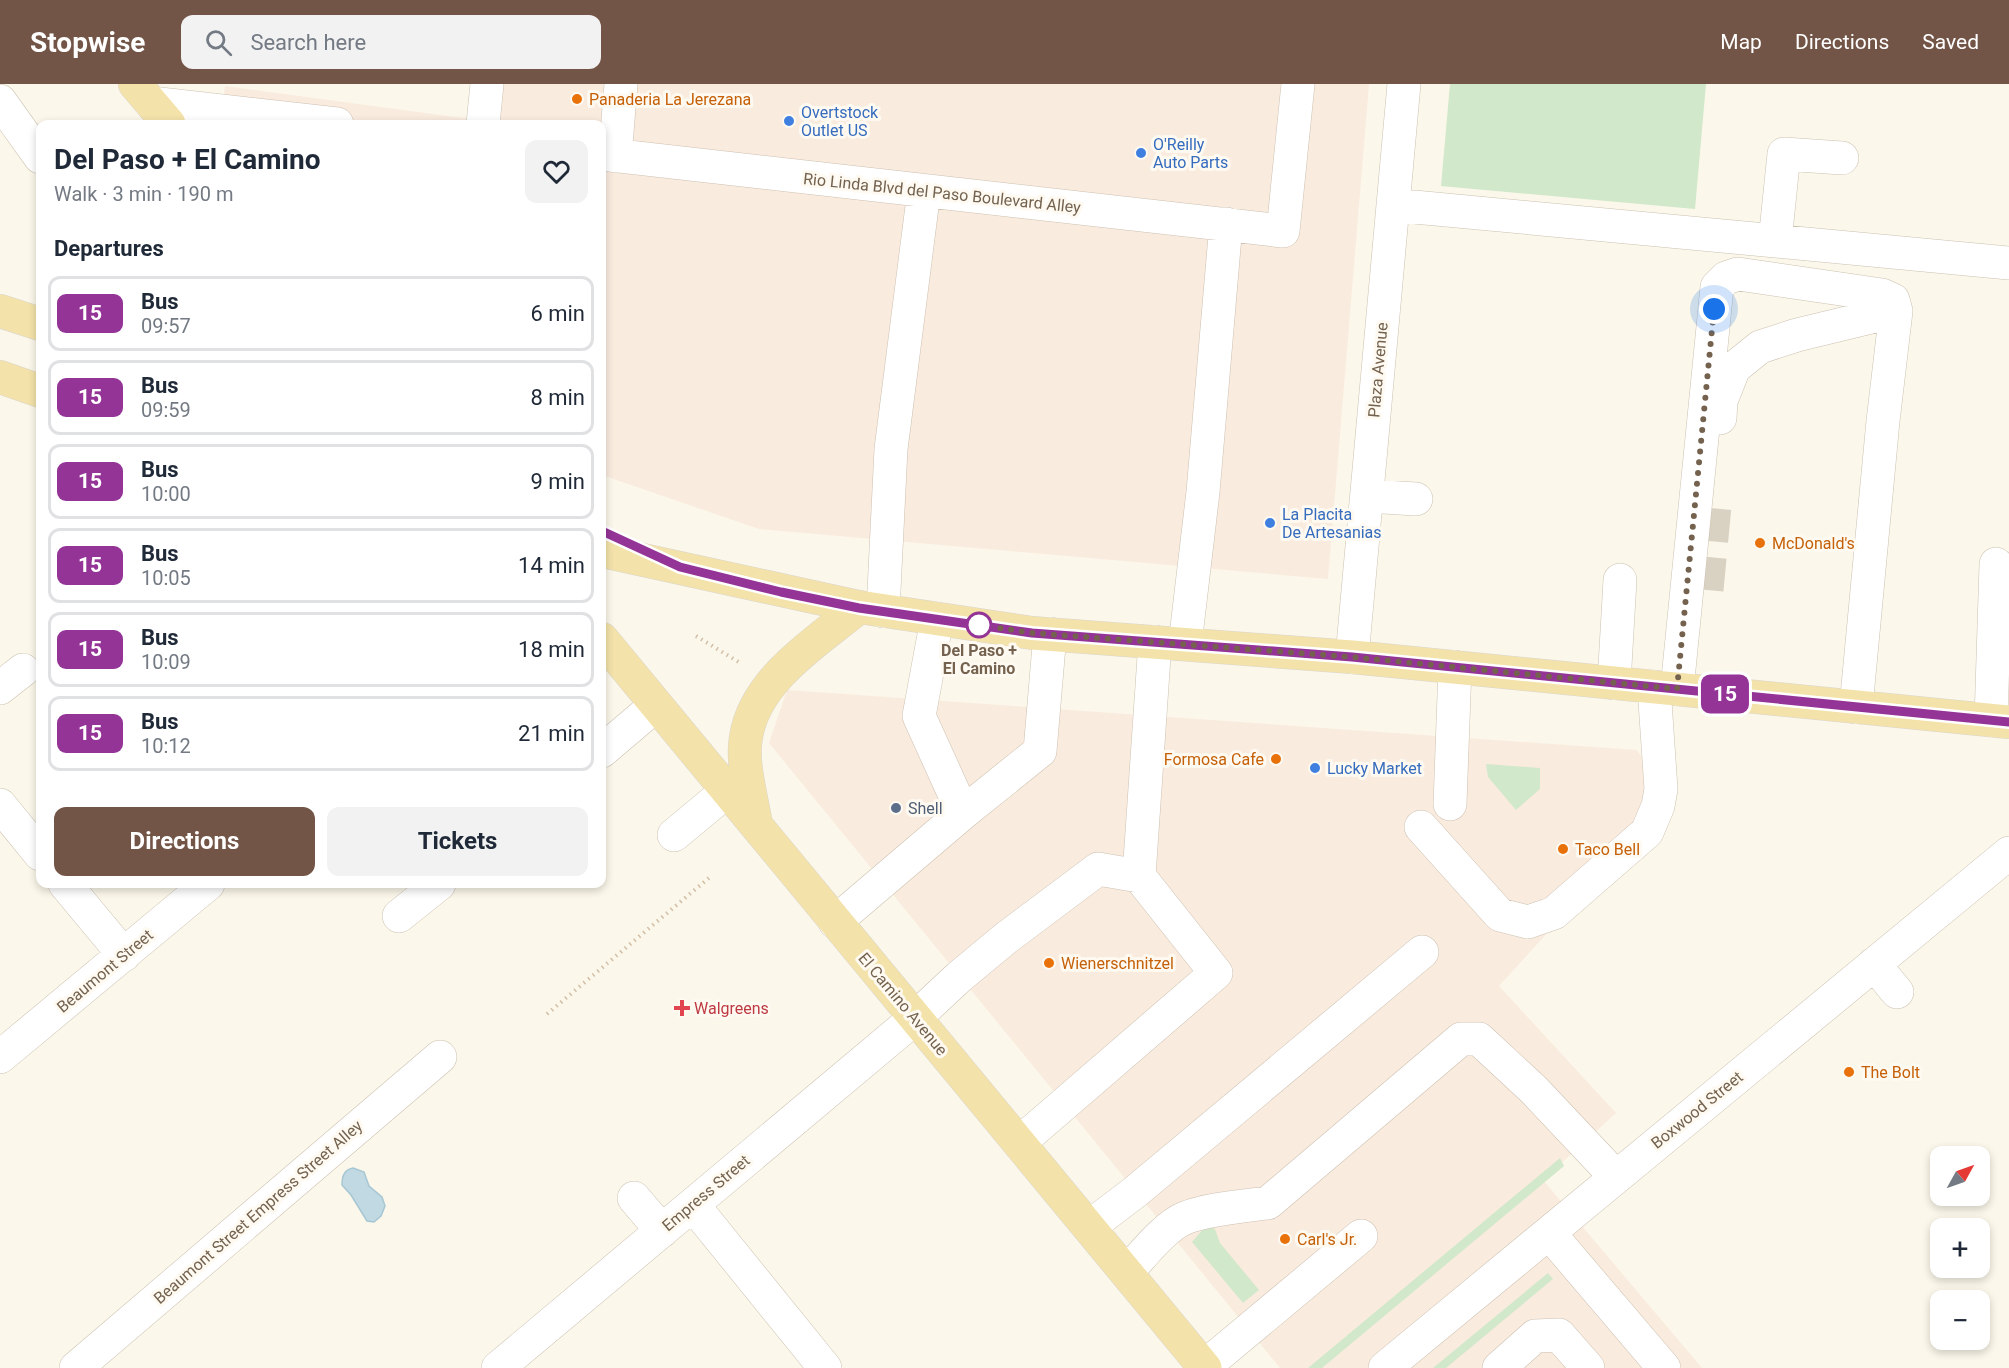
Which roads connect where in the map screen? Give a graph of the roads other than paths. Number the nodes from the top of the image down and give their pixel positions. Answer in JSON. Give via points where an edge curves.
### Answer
{"nodes":[{"id":1,"x":487,"y":84,"type":"edge"},
{"id":2,"x":621,"y":84,"type":"edge"},
{"id":3,"x":1298,"y":84,"type":"edge"},
{"id":4,"x":1404,"y":84,"type":"edge"},
{"id":5,"x":0,"y":101,"type":"edge"},
{"id":6,"x":152,"y":104,"type":"edge"},
{"id":7,"x":300,"y":120,"type":"edge"},
{"id":8,"x":483,"y":120,"type":"edge"},
{"id":9,"x":36,"y":151,"type":"edge"},
{"id":10,"x":608,"y":155,"type":"edge"},
{"id":11,"x":1842,"y":158,"type":"dead end"},
{"id":12,"x":924,"y":190,"type":"junction"},
{"id":13,"x":1392,"y":205,"type":"junction"},
{"id":14,"x":1226,"y":224,"type":"junction"},
{"id":15,"x":1775,"y":240,"type":"junction"},
{"id":16,"x":2009,"y":263,"type":"edge"},
{"id":17,"x":0,"y":311,"type":"edge"},
{"id":18,"x":1896,"y":311,"type":"junction"},
{"id":19,"x":36,"y":323,"type":"edge"},
{"id":20,"x":0,"y":377,"type":"edge"},
{"id":21,"x":36,"y":390,"type":"edge"},
{"id":22,"x":1716,"y":495,"type":"tunnel mouth"},
{"id":23,"x":1367,"y":496,"type":"junction"},
{"id":24,"x":1416,"y":499,"type":"dead end"},
{"id":25,"x":606,"y":533,"type":"edge"},
{"id":26,"x":606,"y":552,"type":"edge"},
{"id":27,"x":1996,"y":564,"type":"dead end"},
{"id":28,"x":680,"y":567,"type":"junction"},
{"id":29,"x":1620,"y":580,"type":"dead end"},
{"id":30,"x":1707,"y":590,"type":"tunnel mouth"},
{"id":31,"x":871,"y":609,"type":"junction"},
{"id":32,"x":937,"y":619,"type":"junction"},
{"id":33,"x":1050,"y":634,"type":"junction"},
{"id":34,"x":1170,"y":643,"type":"junction"},
{"id":35,"x":606,"y":644,"type":"edge"},
{"id":36,"x":1352,"y":657,"type":"junction"},
{"id":37,"x":1455,"y":667,"type":"junction"},
{"id":38,"x":1614,"y":682,"type":"junction"},
{"id":39,"x":1676,"y":689,"type":"junction"},
{"id":40,"x":656,"y":705,"type":"junction"},
{"id":41,"x":1856,"y":707,"type":"junction"},
{"id":42,"x":2000,"y":721,"type":"edge"},
{"id":43,"x":606,"y":747,"type":"edge"},
{"id":44,"x":727,"y":791,"type":"junction"},
{"id":45,"x":1450,"y":804,"type":"dead end"},
{"id":46,"x":0,"y":806,"type":"edge"},
{"id":47,"x":963,"y":813,"type":"junction"},
{"id":48,"x":756,"y":826,"type":"junction"},
{"id":49,"x":1421,"y":827,"type":"dead end"},
{"id":50,"x":675,"y":835,"type":"dead end"},
{"id":51,"x":36,"y":849,"type":"edge"},
{"id":52,"x":2009,"y":853,"type":"edge"},
{"id":53,"x":1139,"y":876,"type":"junction"},
{"id":54,"x":68,"y":888,"type":"edge"},
{"id":55,"x":203,"y":888,"type":"edge"},
{"id":56,"x":431,"y":888,"type":"edge"},
{"id":57,"x":399,"y":916,"type":"dead end"},
{"id":58,"x":835,"y":922,"type":"junction"},
{"id":59,"x":1422,"y":952,"type":"dead end"},
{"id":60,"x":124,"y":955,"type":"junction"},
{"id":61,"x":1874,"y":964,"type":"junction"},
{"id":62,"x":1897,"y":992,"type":"dead end"},
{"id":63,"x":914,"y":1019,"type":"junction"},
{"id":64,"x":0,"y":1057,"type":"edge"},
{"id":65,"x":440,"y":1057,"type":"dead end"},
{"id":66,"x":1019,"y":1143,"type":"junction"},
{"id":67,"x":1616,"y":1177,"type":"junction"},
{"id":68,"x":634,"y":1198,"type":"dead end"},
{"id":69,"x":693,"y":1204,"type":"junction"},
{"id":70,"x":1089,"y":1227,"type":"junction"},
{"id":71,"x":662,"y":1230,"type":"junction"},
{"id":72,"x":1549,"y":1233,"type":"junction"},
{"id":73,"x":1361,"y":1236,"type":"dead end"},
{"id":74,"x":1127,"y":1272,"type":"junction"},
{"id":75,"x":1205,"y":1367,"type":"edge"},
{"id":76,"x":76,"y":1368,"type":"edge"},
{"id":77,"x":498,"y":1368,"type":"edge"},
{"id":78,"x":825,"y":1368,"type":"edge"},
{"id":79,"x":1385,"y":1368,"type":"edge"},
{"id":80,"x":1499,"y":1368,"type":"edge"},
{"id":81,"x":1587,"y":1368,"type":"edge"},
{"id":82,"x":1664,"y":1368,"type":"edge"}],
"edges":[{"from":1,"to":8,"type":"street"},
{"from":2,"to":10,"type":"street"},
{"from":3,"to":14,"type":"street","name":"Rio Linda Blvd del Paso Boulevard Alley","via":[[1283,231]]},
{"from":4,"to":13,"type":"street","name":"Plaza Avenue"},
{"from":5,"to":9,"type":"street"},
{"from":6,"to":7,"type":"street"},
{"from":10,"to":12,"type":"street","name":"Rio Linda Blvd del Paso Boulevard Alley"},
{"from":11,"to":15,"type":"street","via":[[1784,154]]},
{"from":12,"to":14,"type":"street","name":"Rio Linda Blvd del Paso Boulevard Alley"},
{"from":12,"to":31,"type":"street"},
{"from":13,"to":15,"type":"street"},
{"from":13,"to":23,"type":"street","name":"Plaza Avenue"},
{"from":14,"to":34,"type":"street","via":[[1203,492]]},
{"from":15,"to":16,"type":"street"},
{"from":17,"to":19,"type":"main road"},
{"from":18,"to":22,"type":"street","via":[[1760,347],[1734,368],[1721,400]]},
{"from":18,"to":39,"type":"street","via":[[1893,300],[1882,295],[1738,274],[1717,287]]},
{"from":18,"to":41,"type":"street"},
{"from":20,"to":21,"type":"main road"},
{"from":23,"to":24,"type":"street"},
{"from":23,"to":36,"type":"street","name":"Plaza Avenue"},
{"from":25,"to":28,"type":"main road"},
{"from":26,"to":28,"type":"main road"},
{"from":27,"to":42,"type":"street"},
{"from":28,"to":31,"type":"main road"},
{"from":29,"to":38,"type":"street"},
{"from":30,"to":39,"type":"street"},
{"from":31,"to":32,"type":"main road"},
{"from":31,"to":48,"type":"main road","via":[[787,667],[762,696],[745,739]]},
{"from":32,"to":33,"type":"main road"},
{"from":32,"to":47,"type":"street","via":[[919,716]]},
{"from":33,"to":34,"type":"main road"},
{"from":33,"to":47,"type":"street","via":[[1040,751]]},
{"from":34,"to":36,"type":"main road"},
{"from":34,"to":53,"type":"street"},
{"from":35,"to":40,"type":"main road","name":"El Camino Avenue"},
{"from":36,"to":37,"type":"main road"},
{"from":37,"to":38,"type":"main road"},
{"from":37,"to":45,"type":"street"},
{"from":38,"to":39,"type":"main road"},
{"from":39,"to":41,"type":"main road"},
{"from":39,"to":49,"type":"street","via":[[1658,806],[1647,832],[1554,914],[1528,922],[1500,915]]},
{"from":40,"to":43,"type":"street"},
{"from":40,"to":44,"type":"main road","name":"El Camino Avenue"},
{"from":41,"to":42,"type":"main road"},
{"from":44,"to":48,"type":"main road","name":"El Camino Avenue"},
{"from":44,"to":50,"type":"street"},
{"from":46,"to":51,"type":"street"},
{"from":47,"to":58,"type":"street"},
{"from":48,"to":58,"type":"main road","name":"El Camino Avenue"},
{"from":52,"to":61,"type":"street","name":"Boxwood Street"},
{"from":53,"to":63,"type":"street","name":"Empress Street","via":[[1098,869],[1006,938]]},
{"from":53,"to":66,"type":"street","via":[[1216,973]]},
{"from":54,"to":60,"type":"street"},
{"from":55,"to":60,"type":"street","name":"Beaumont Street"},
{"from":56,"to":57,"type":"street"},
{"from":58,"to":63,"type":"main road","name":"El Camino Avenue"},
{"from":59,"to":70,"type":"street"},
{"from":60,"to":64,"type":"street","name":"Beaumont Street"},
{"from":61,"to":62,"type":"street"},
{"from":61,"to":67,"type":"street","name":"Boxwood Street"},
{"from":63,"to":66,"type":"main road","name":"El Camino Avenue"},
{"from":63,"to":69,"type":"street","name":"Empress Street"},
{"from":65,"to":76,"type":"street","name":"Beaumont Street Empress Street Alley"},
{"from":66,"to":70,"type":"main road","name":"El Camino Avenue"},
{"from":67,"to":72,"type":"street","name":"Boxwood Street"},
{"from":67,"to":74,"type":"street","via":[[1534,1090],[1479,1039],[1461,1039],[1269,1203],[1184,1218]]},
{"from":68,"to":71,"type":"street"},
{"from":69,"to":71,"type":"street","name":"Empress Street"},
{"from":69,"to":78,"type":"street"},
{"from":70,"to":74,"type":"main road","name":"El Camino Avenue"},
{"from":71,"to":77,"type":"street","name":"Empress Street"},
{"from":72,"to":79,"type":"street","name":"Boxwood Street"},
{"from":72,"to":82,"type":"street"},
{"from":73,"to":75,"type":"street"},
{"from":74,"to":75,"type":"main road","name":"El Camino Avenue"},
{"from":80,"to":81,"type":"street","via":[[1535,1335],[1559,1335]]}]}
